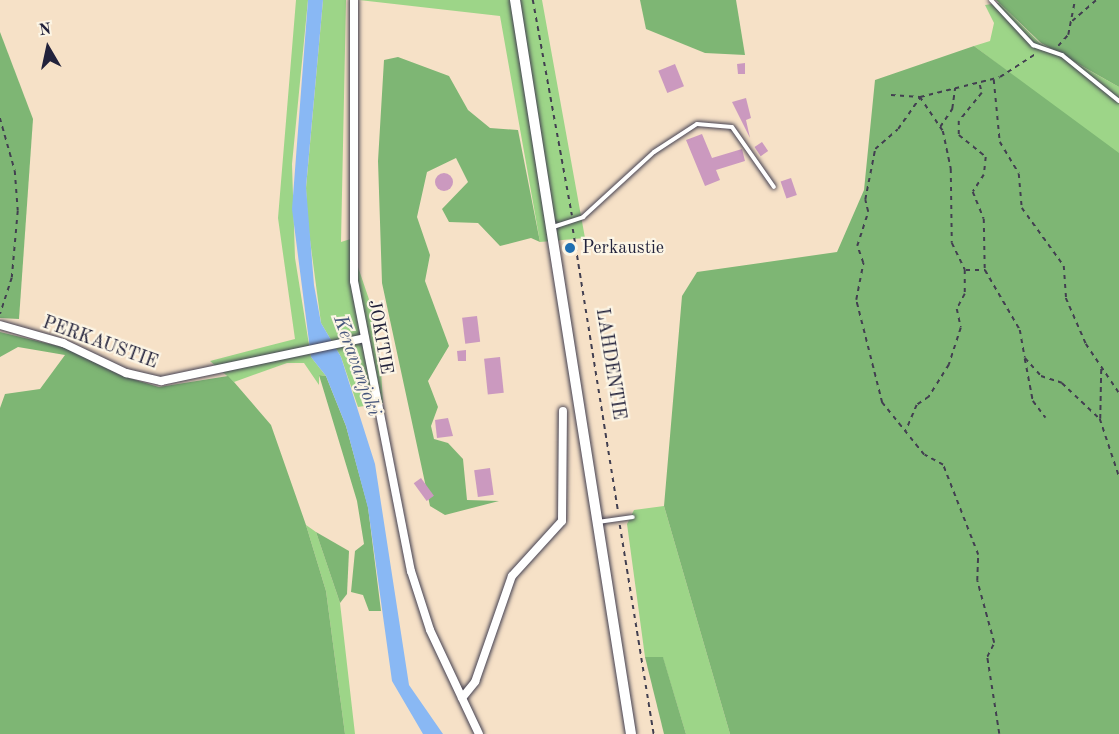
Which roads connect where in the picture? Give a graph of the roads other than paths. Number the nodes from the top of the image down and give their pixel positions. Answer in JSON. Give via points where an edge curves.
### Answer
{"nodes":[{"id":1,"x":354,"y":0,"type":"edge"},
{"id":2,"x":515,"y":0,"type":"edge"},
{"id":3,"x":991,"y":0,"type":"edge"},
{"id":4,"x":1119,"y":101,"type":"edge"},
{"id":5,"x":774,"y":187,"type":"dead end"},
{"id":6,"x":554,"y":227,"type":"junction"},
{"id":7,"x":0,"y":326,"type":"edge"},
{"id":8,"x":365,"y":338,"type":"junction"},
{"id":9,"x":563,"y":411,"type":"dead end"},
{"id":10,"x":633,"y":517,"type":"dead end"},
{"id":11,"x":598,"y":522,"type":"junction"},
{"id":12,"x":462,"y":698,"type":"junction"},
{"id":13,"x":479,"y":734,"type":"edge"},
{"id":14,"x":631,"y":734,"type":"edge"}],
"edges":[{"from":1,"to":8,"type":"street","name":"JOKITIE","via":[[352,268]]},
{"from":2,"to":6,"type":"main road","name":"LAHDENTIE"},
{"from":3,"to":4,"type":"lane","via":[[1011,26]]},
{"from":5,"to":6,"type":"lane","via":[[732,127],[697,124],[678,132],[573,222]]},
{"from":6,"to":11,"type":"main road","name":"LAHDENTIE"},
{"from":7,"to":8,"type":"street","name":"PERKAUSTIE","via":[[63,343],[126,373],[161,381]]},
{"from":8,"to":12,"type":"street","name":"JOKITIE","via":[[411,571],[430,630]]},
{"from":9,"to":12,"type":"street","via":[[562,520],[512,576],[475,682]]},
{"from":10,"to":11,"type":"lane"},
{"from":11,"to":14,"type":"main road","name":"LAHDENTIE"},
{"from":12,"to":13,"type":"street","name":"JOKITIE"}]}
